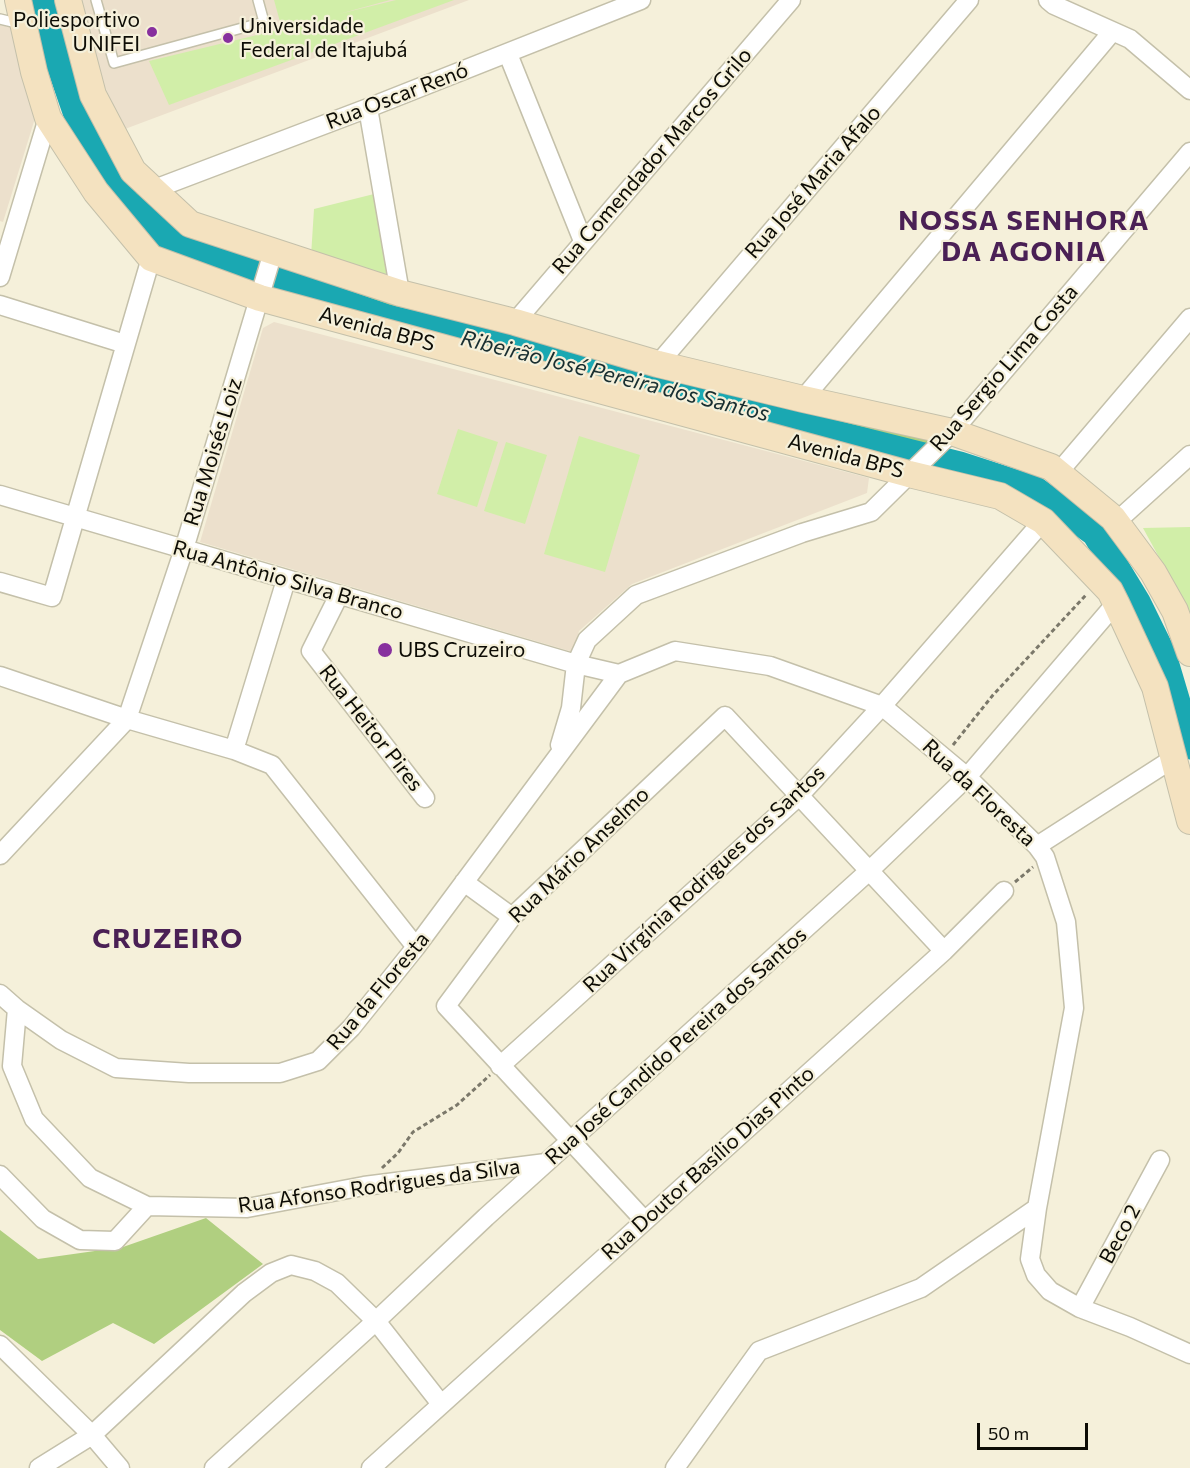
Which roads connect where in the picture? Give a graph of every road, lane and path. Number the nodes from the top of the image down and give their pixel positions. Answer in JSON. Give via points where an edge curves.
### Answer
{"nodes":[{"id":1,"x":68,"y":0,"type":"edge"},
{"id":2,"x":96,"y":0,"type":"edge"},
{"id":3,"x":258,"y":0,"type":"edge"},
{"id":4,"x":641,"y":0,"type":"edge"},
{"id":5,"x":791,"y":0,"type":"edge"},
{"id":6,"x":969,"y":0,"type":"edge"},
{"id":7,"x":1048,"y":0,"type":"edge"},
{"id":8,"x":14,"y":14,"type":"edge"},
{"id":9,"x":1113,"y":32,"type":"junction"},
{"id":10,"x":508,"y":54,"type":"junction"},
{"id":11,"x":1190,"y":90,"type":"edge"},
{"id":12,"x":368,"y":108,"type":"junction"},
{"id":13,"x":48,"y":118,"type":"junction"},
{"id":14,"x":1190,"y":152,"type":"edge"},
{"id":15,"x":152,"y":190,"type":"junction"},
{"id":16,"x":583,"y":241,"type":"junction"},
{"id":17,"x":151,"y":258,"type":"junction"},
{"id":18,"x":270,"y":261,"type":"junction"},
{"id":19,"x":0,"y":277,"type":"edge"},
{"id":20,"x":400,"y":293,"type":"junction"},
{"id":21,"x":261,"y":294,"type":"junction"},
{"id":22,"x":0,"y":305,"type":"edge"},
{"id":23,"x":1190,"y":318,"type":"edge"},
{"id":24,"x":514,"y":322,"type":"junction"},
{"id":25,"x":125,"y":344,"type":"junction"},
{"id":26,"x":658,"y":364,"type":"junction"},
{"id":27,"x":803,"y":399,"type":"junction"},
{"id":28,"x":950,"y":434,"type":"junction"},
{"id":29,"x":1190,"y":455,"type":"edge"},
{"id":30,"x":910,"y":472,"type":"junction"},
{"id":31,"x":1058,"y":473,"type":"junction"},
{"id":32,"x":0,"y":495,"type":"edge"},
{"id":33,"x":75,"y":517,"type":"junction"},
{"id":34,"x":1122,"y":517,"type":"junction"},
{"id":35,"x":1043,"y":521,"type":"junction"},
{"id":36,"x":184,"y":549,"type":"junction"},
{"id":37,"x":286,"y":580,"type":"junction"},
{"id":38,"x":1099,"y":580,"type":"junction"},
{"id":39,"x":0,"y":582,"type":"edge"},
{"id":40,"x":339,"y":595,"type":"junction"},
{"id":41,"x":1116,"y":603,"type":"junction"},
{"id":42,"x":1190,"y":653,"type":"edge"},
{"id":43,"x":576,"y":664,"type":"junction"},
{"id":44,"x":619,"y":674,"type":"junction"},
{"id":45,"x":0,"y":676,"type":"edge"},
{"id":46,"x":882,"y":706,"type":"junction"},
{"id":47,"x":127,"y":719,"type":"junction"},
{"id":48,"x":234,"y":750,"type":"junction"},
{"id":49,"x":556,"y":758,"type":"junction"},
{"id":50,"x":943,"y":758,"type":"junction"},
{"id":51,"x":1174,"y":758,"type":"junction"},
{"id":52,"x":967,"y":777,"type":"junction"},
{"id":53,"x":799,"y":796,"type":"junction"},
{"id":54,"x":425,"y":798,"type":"dead end"},
{"id":55,"x":1190,"y":821,"type":"edge"},
{"id":56,"x":1041,"y":852,"type":"junction"},
{"id":57,"x":0,"y":855,"type":"edge"},
{"id":58,"x":869,"y":871,"type":"junction"},
{"id":59,"x":464,"y":882,"type":"junction"},
{"id":60,"x":1004,"y":891,"type":"joint"},
{"id":61,"x":512,"y":917,"type":"junction"},
{"id":62,"x":416,"y":947,"type":"junction"},
{"id":63,"x":944,"y":951,"type":"junction"},
{"id":64,"x":0,"y":993,"type":"edge"},
{"id":65,"x":17,"y":1009,"type":"junction"},
{"id":66,"x":500,"y":1066,"type":"junction"},
{"id":67,"x":571,"y":1141,"type":"junction"},
{"id":68,"x":1160,"y":1160,"type":"dead end"},
{"id":69,"x":546,"y":1163,"type":"junction"},
{"id":70,"x":0,"y":1175,"type":"edge"},
{"id":71,"x":364,"y":1186,"type":"junction"},
{"id":72,"x":147,"y":1206,"type":"junction"},
{"id":73,"x":1037,"y":1208,"type":"junction"},
{"id":74,"x":644,"y":1220,"type":"junction"},
{"id":75,"x":1080,"y":1308,"type":"junction"},
{"id":76,"x":376,"y":1321,"type":"junction"},
{"id":77,"x":0,"y":1345,"type":"edge"},
{"id":78,"x":1190,"y":1354,"type":"edge"},
{"id":79,"x":441,"y":1404,"type":"junction"},
{"id":80,"x":92,"y":1435,"type":"junction"},
{"id":81,"x":39,"y":1468,"type":"edge"},
{"id":82,"x":120,"y":1468,"type":"edge"},
{"id":83,"x":214,"y":1468,"type":"edge"},
{"id":84,"x":371,"y":1468,"type":"edge"},
{"id":85,"x":675,"y":1468,"type":"edge"}],
"edges":[{"from":1,"to":15,"type":"main road","name":"Avenida BPS","via":[[93,95],[133,171]]},
{"from":2,"to":3,"type":"lane","via":[[114,63],[264,22]]},
{"from":4,"to":10,"type":"street","name":"Rua Oscar Renó"},
{"from":5,"to":16,"type":"street","name":"Rua Comendador Marcos Grilo"},
{"from":6,"to":26,"type":"street","name":"Rua José Maria Afalo"},
{"from":7,"to":9,"type":"street"},
{"from":8,"to":13,"type":"main road"},
{"from":9,"to":11,"type":"street","via":[[1130,39]]},
{"from":9,"to":27,"type":"street"},
{"from":10,"to":12,"type":"street","name":"Rua Oscar Renó"},
{"from":10,"to":16,"type":"street"},
{"from":12,"to":15,"type":"street","name":"Rua Oscar Renó"},
{"from":12,"to":20,"type":"street"},
{"from":13,"to":17,"type":"main road","via":[[96,192]]},
{"from":13,"to":19,"type":"street"},
{"from":14,"to":28,"type":"street","name":"Rua Sergio Lima Costa"},
{"from":15,"to":18,"type":"main road","name":"Avenida BPS","via":[[190,224]]},
{"from":16,"to":24,"type":"street","name":"Rua Comendador Marcos Grilo"},
{"from":17,"to":21,"type":"main road","name":"Avenida BPS"},
{"from":17,"to":25,"type":"street"},
{"from":18,"to":20,"type":"main road","name":"Avenida BPS"},
{"from":18,"to":21,"type":"street","name":"Rua Moisés Loiz"},
{"from":20,"to":24,"type":"main road","name":"Avenida BPS"},
{"from":21,"to":30,"type":"main road","name":"Avenida BPS"},
{"from":21,"to":36,"type":"street","name":"Rua Moisés Loiz"},
{"from":22,"to":25,"type":"street"},
{"from":23,"to":31,"type":"street"},
{"from":24,"to":26,"type":"main road","name":"Avenida BPS"},
{"from":25,"to":33,"type":"street"},
{"from":26,"to":27,"type":"main road","name":"Avenida BPS"},
{"from":27,"to":28,"type":"main road","name":"Avenida BPS"},
{"from":28,"to":30,"type":"street","name":"Rua Sergio Lima Costa"},
{"from":28,"to":31,"type":"main road","name":"Avenida BPS"},
{"from":29,"to":34,"type":"street"},
{"from":30,"to":35,"type":"main road","name":"Avenida BPS","via":[[1000,496]]},
{"from":30,"to":43,"type":"street","name":"Rua Sergio Lima Costa","via":[[871,512],[802,533],[636,595],[587,640]]},
{"from":31,"to":34,"type":"main road","name":"Avenida BPS"},
{"from":32,"to":33,"type":"street","name":"Rua Antônio Silva Branco"},
{"from":33,"to":36,"type":"street","name":"Rua Antônio Silva Branco"},
{"from":33,"to":39,"type":"street","via":[[52,597]]},
{"from":34,"to":42,"type":"main road","name":"Avenida BPS","via":[[1175,611]]},
{"from":35,"to":38,"type":"main road","name":"Avenida BPS"},
{"from":35,"to":46,"type":"street","name":"Rua Virgínia Rodrigues dos Santos"},
{"from":36,"to":37,"type":"street","name":"Rua Antônio Silva Branco"},
{"from":36,"to":47,"type":"street","name":"Rua Moisés Loiz"},
{"from":37,"to":40,"type":"street","name":"Rua Antônio Silva Branco"},
{"from":37,"to":48,"type":"street"},
{"from":38,"to":41,"type":"main road","name":"Avenida BPS"},
{"from":38,"to":50,"type":"path","via":[[993,695]]},
{"from":40,"to":43,"type":"street","name":"Rua Antônio Silva Branco"},
{"from":40,"to":54,"type":"street","name":"Rua Heitor Pires","via":[[311,651]]},
{"from":41,"to":51,"type":"main road","name":"Avenida BPS","via":[[1155,687]]},
{"from":41,"to":52,"type":"street","name":"Rua José Candido Pereira dos Santos"},
{"from":43,"to":44,"type":"street"},
{"from":43,"to":49,"type":"street","via":[[571,708]]},
{"from":44,"to":46,"type":"street","name":"Rua da Floresta","via":[[675,651],[770,666]]},
{"from":44,"to":49,"type":"street","name":"Rua da Floresta"},
{"from":45,"to":47,"type":"street"},
{"from":46,"to":50,"type":"street","name":"Rua da Floresta"},
{"from":46,"to":53,"type":"street","name":"Rua Virgínia Rodrigues dos Santos"},
{"from":47,"to":48,"type":"street"},
{"from":47,"to":57,"type":"street"},
{"from":48,"to":62,"type":"street","via":[[272,765]]},
{"from":49,"to":59,"type":"street","name":"Rua da Floresta"},
{"from":50,"to":52,"type":"street","name":"Rua da Floresta"},
{"from":51,"to":55,"type":"main road","name":"Avenida BPS"},
{"from":51,"to":56,"type":"street"},
{"from":52,"to":56,"type":"street","name":"Rua da Floresta"},
{"from":52,"to":58,"type":"street","name":"Rua José Candido Pereira dos Santos"},
{"from":53,"to":58,"type":"street"},
{"from":53,"to":61,"type":"street","name":"Rua Mário Anselmo","via":[[725,716]]},
{"from":53,"to":66,"type":"street","name":"Rua Virgínia Rodrigues dos Santos"},
{"from":56,"to":60,"type":"path"},
{"from":56,"to":73,"type":"street","name":"Rua da Floresta","via":[[1066,922],[1074,1008]]},
{"from":58,"to":63,"type":"street"},
{"from":58,"to":67,"type":"street","name":"Rua José Candido Pereira dos Santos"},
{"from":59,"to":61,"type":"street"},
{"from":59,"to":62,"type":"street","name":"Rua da Floresta"},
{"from":60,"to":63,"type":"street","name":"Rua Doutor Basílio Dias Pinto"},
{"from":61,"to":66,"type":"street","name":"Rua Mário Anselmo","via":[[446,1006]]},
{"from":62,"to":65,"type":"street","name":"Rua da Floresta","via":[[351,1028],[318,1061],[280,1073],[116,1068],[61,1040]]},
{"from":63,"to":74,"type":"street","name":"Rua Doutor Basílio Dias Pinto"},
{"from":64,"to":65,"type":"street","name":"Rua da Floresta"},
{"from":65,"to":72,"type":"street","name":"Rua Afonso Rodrigues da Silva","via":[[12,1066],[34,1119],[90,1178]]},
{"from":66,"to":67,"type":"street"},
{"from":66,"to":71,"type":"path","via":[[457,1105],[413,1132],[398,1153]]},
{"from":67,"to":69,"type":"street","name":"Rua José Candido Pereira dos Santos"},
{"from":67,"to":74,"type":"street"},
{"from":68,"to":75,"type":"street","name":"Beco 2"},
{"from":69,"to":71,"type":"street","name":"Rua Afonso Rodrigues da Silva"},
{"from":69,"to":76,"type":"street","name":"Rua José Candido Pereira dos Santos"},
{"from":70,"to":72,"type":"street","via":[[43,1219],[80,1240],[115,1241]]},
{"from":71,"to":72,"type":"street","name":"Rua Afonso Rodrigues da Silva","via":[[247,1208]]},
{"from":73,"to":75,"type":"street","name":"Rua da Floresta","via":[[1030,1259],[1036,1275],[1050,1291]]},
{"from":73,"to":85,"type":"street","via":[[921,1288],[759,1351]]},
{"from":74,"to":79,"type":"street","name":"Rua Doutor Basílio Dias Pinto"},
{"from":75,"to":78,"type":"street","name":"Rua da Floresta"},
{"from":76,"to":79,"type":"street"},
{"from":76,"to":80,"type":"street","via":[[337,1283],[315,1271],[291,1265],[271,1273],[244,1293]]},
{"from":76,"to":83,"type":"street","name":"Rua José Candido Pereira dos Santos"},
{"from":77,"to":80,"type":"street"},
{"from":79,"to":84,"type":"street","name":"Rua Doutor Basílio Dias Pinto"},
{"from":80,"to":81,"type":"street"},
{"from":80,"to":82,"type":"street"}]}
